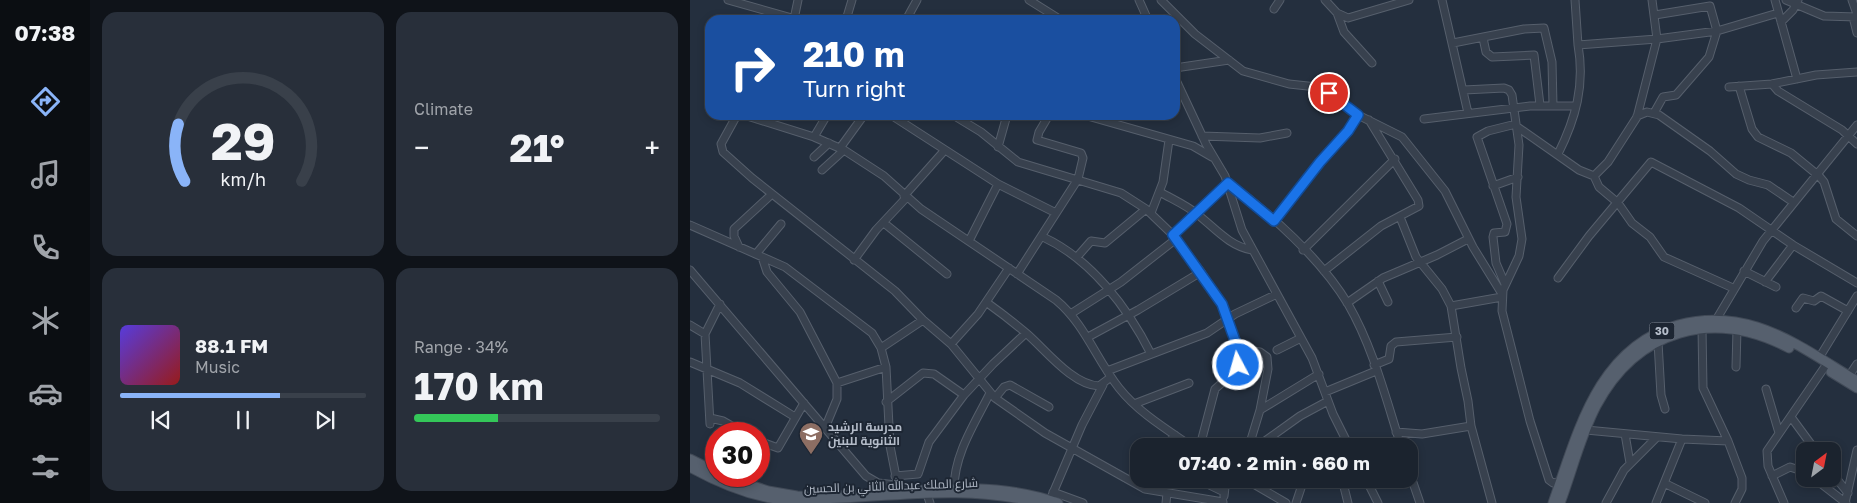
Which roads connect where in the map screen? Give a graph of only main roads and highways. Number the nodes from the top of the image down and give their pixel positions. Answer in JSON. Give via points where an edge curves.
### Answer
{"nodes":[{"id":1,"x":1802,"y":352,"type":"junction"},
{"id":2,"x":1853,"y":378,"type":"edge"},
{"id":3,"x":1857,"y":388,"type":"edge"},
{"id":4,"x":690,"y":459,"type":"edge"},
{"id":5,"x":705,"y":466,"type":"edge"},
{"id":6,"x":690,"y":467,"type":"edge"},
{"id":7,"x":754,"y":487,"type":"edge"},
{"id":8,"x":1054,"y":498,"type":"edge"},
{"id":9,"x":929,"y":500,"type":"edge"},
{"id":10,"x":1005,"y":500,"type":"edge"},
{"id":11,"x":1039,"y":503,"type":"edge"},
{"id":12,"x":1553,"y":503,"type":"edge"},
{"id":13,"x":1560,"y":503,"type":"edge"}],
"edges":[{"from":1,"to":2,"type":"main road","number":"30"},
{"from":1,"to":3,"type":"main road","number":"30"},
{"from":1,"to":12,"type":"main road","number":"30","via":[[1755,326],[1716,320],[1668,329],[1634,348],[1604,378],[1591,401]]},
{"from":1,"to":13,"type":"main road","number":"30","via":[[1737,328],[1702,328],[1674,334],[1658,342],[1619,371],[1598,404]]},
{"from":4,"to":5,"type":"main road"},
{"from":6,"to":9,"type":"main road","name":"شارع الملك عبدالله الثاني بن الحسين","via":[[738,490],[785,500],[821,503]]},
{"from":7,"to":8,"type":"main road","name":"شارع الملك عبدالله الثاني بن الحسين","via":[[797,496],[897,488],[1002,490]]},
{"from":9,"to":10,"type":"main road","name":"شارع الملك عبدالله الثاني بن الحسين","via":[[974,495]]},
{"from":10,"to":11,"type":"main road","name":"شارع الملك عبدالله الثاني بن الحسين"}]}
